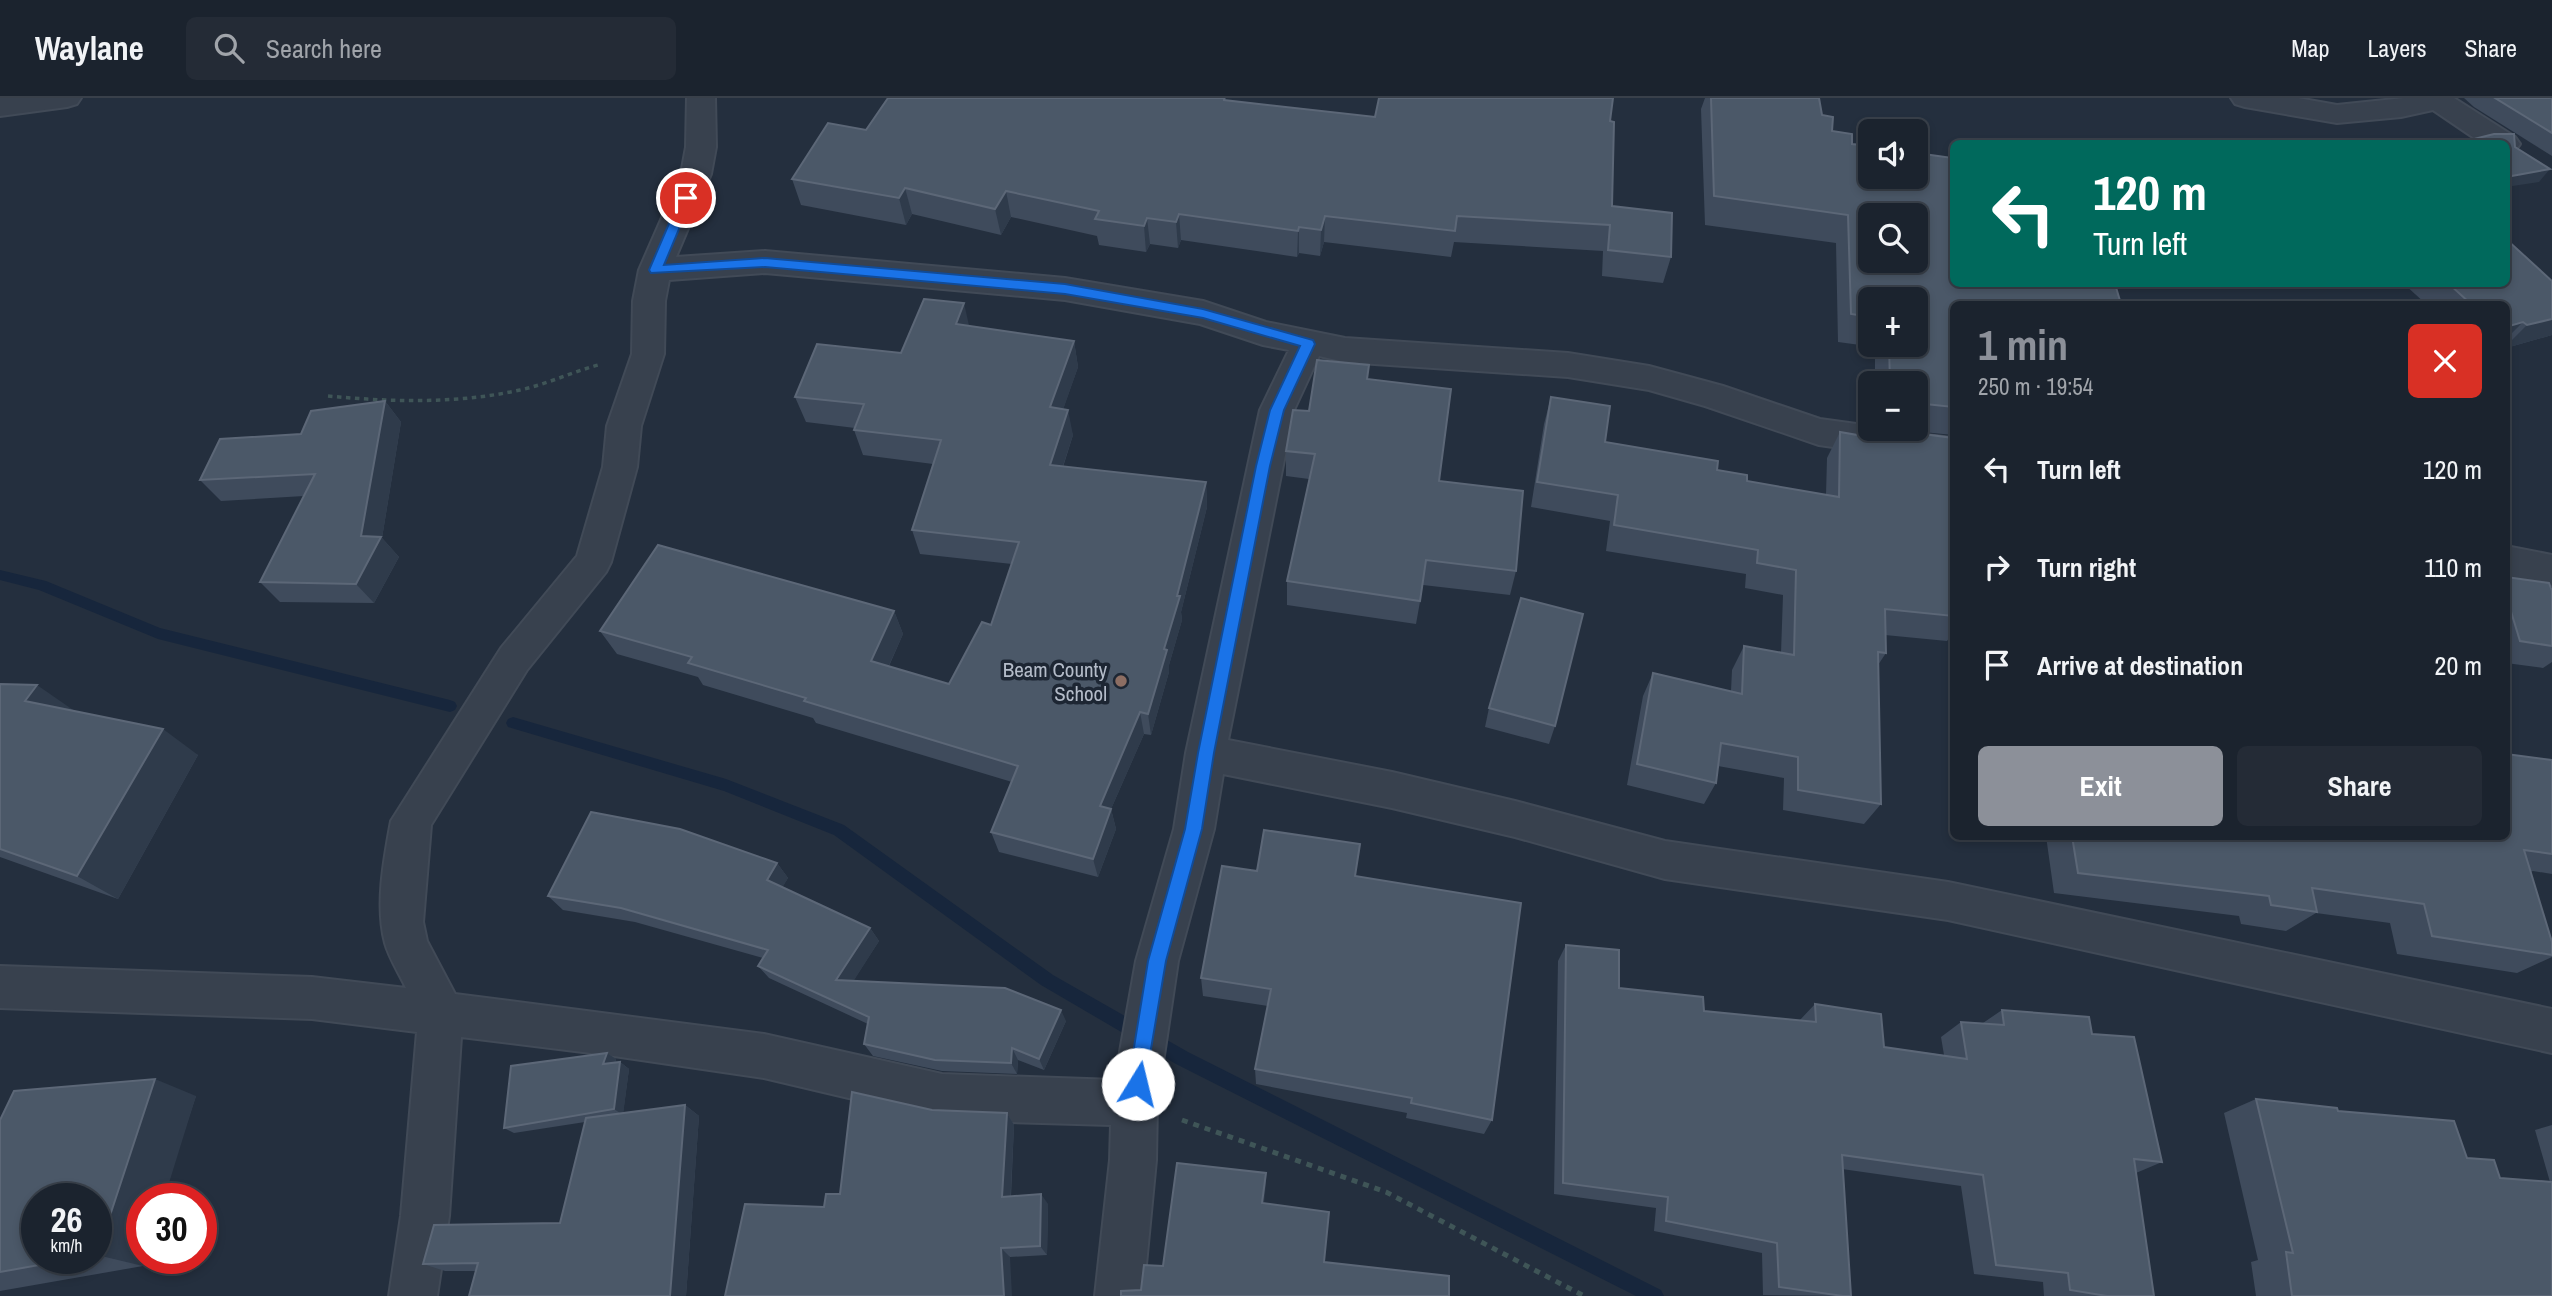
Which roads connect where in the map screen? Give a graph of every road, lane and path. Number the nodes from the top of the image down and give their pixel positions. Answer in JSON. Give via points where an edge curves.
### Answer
{"nodes":[{"id":1,"x":67,"y":98,"type":"edge"},
{"id":2,"x":701,"y":98,"type":"edge"},
{"id":3,"x":2245,"y":98,"type":"edge"},
{"id":4,"x":2435,"y":99,"type":"edge"},
{"id":5,"x":0,"y":107,"type":"edge"},
{"id":6,"x":2499,"y":140,"type":"edge"},
{"id":7,"x":655,"y":270,"type":"junction"},
{"id":8,"x":1308,"y":344,"type":"junction"},
{"id":9,"x":648,"y":354,"type":"junction"},
{"id":10,"x":328,"y":396,"type":"dead end"},
{"id":11,"x":1950,"y":451,"type":"edge"},
{"id":12,"x":2510,"y":562,"type":"edge"},
{"id":13,"x":2552,"y":570,"type":"edge"},
{"id":14,"x":1206,"y":753,"type":"junction"},
{"id":15,"x":0,"y":986,"type":"edge"},
{"id":16,"x":441,"y":1012,"type":"junction"},
{"id":17,"x":2552,"y":1031,"type":"edge"},
{"id":18,"x":1137,"y":1084,"type":"junction"},
{"id":19,"x":413,"y":1296,"type":"edge"},
{"id":20,"x":1119,"y":1296,"type":"edge"},
{"id":21,"x":1584,"y":1296,"type":"edge"}],
"edges":[{"from":1,"to":5,"type":"street"},
{"from":2,"to":7,"type":"street","via":[[696,174]]},
{"from":3,"to":4,"type":"street","via":[[2337,114],[2401,108]]},
{"from":4,"to":6,"type":"street"},
{"from":7,"to":8,"type":"street","via":[[765,262],[1065,289],[1203,313]]},
{"from":7,"to":9,"type":"street"},
{"from":8,"to":11,"type":"street","via":[[1568,365],[1649,378],[1819,432]]},
{"from":8,"to":14,"type":"street","via":[[1274,421]]},
{"from":9,"to":10,"type":"path","via":[[578,369],[523,389],[473,397],[381,401]]},
{"from":9,"to":16,"type":"street","via":[[624,426],[620,467],[593,562],[513,659],[411,821],[402,922],[407,946]]},
{"from":12,"to":13,"type":"street"},
{"from":14,"to":17,"type":"street","via":[[1392,790],[1665,860],[1948,901]]},
{"from":14,"to":18,"type":"street","via":[[1194,829],[1157,961]]},
{"from":15,"to":16,"type":"street","via":[[312,998]]},
{"from":16,"to":18,"type":"street","via":[[764,1056],[942,1097]]},
{"from":16,"to":19,"type":"street","via":[[425,1216]]},
{"from":18,"to":20,"type":"street"},
{"from":18,"to":21,"type":"path","via":[[1386,1192]]}]}
